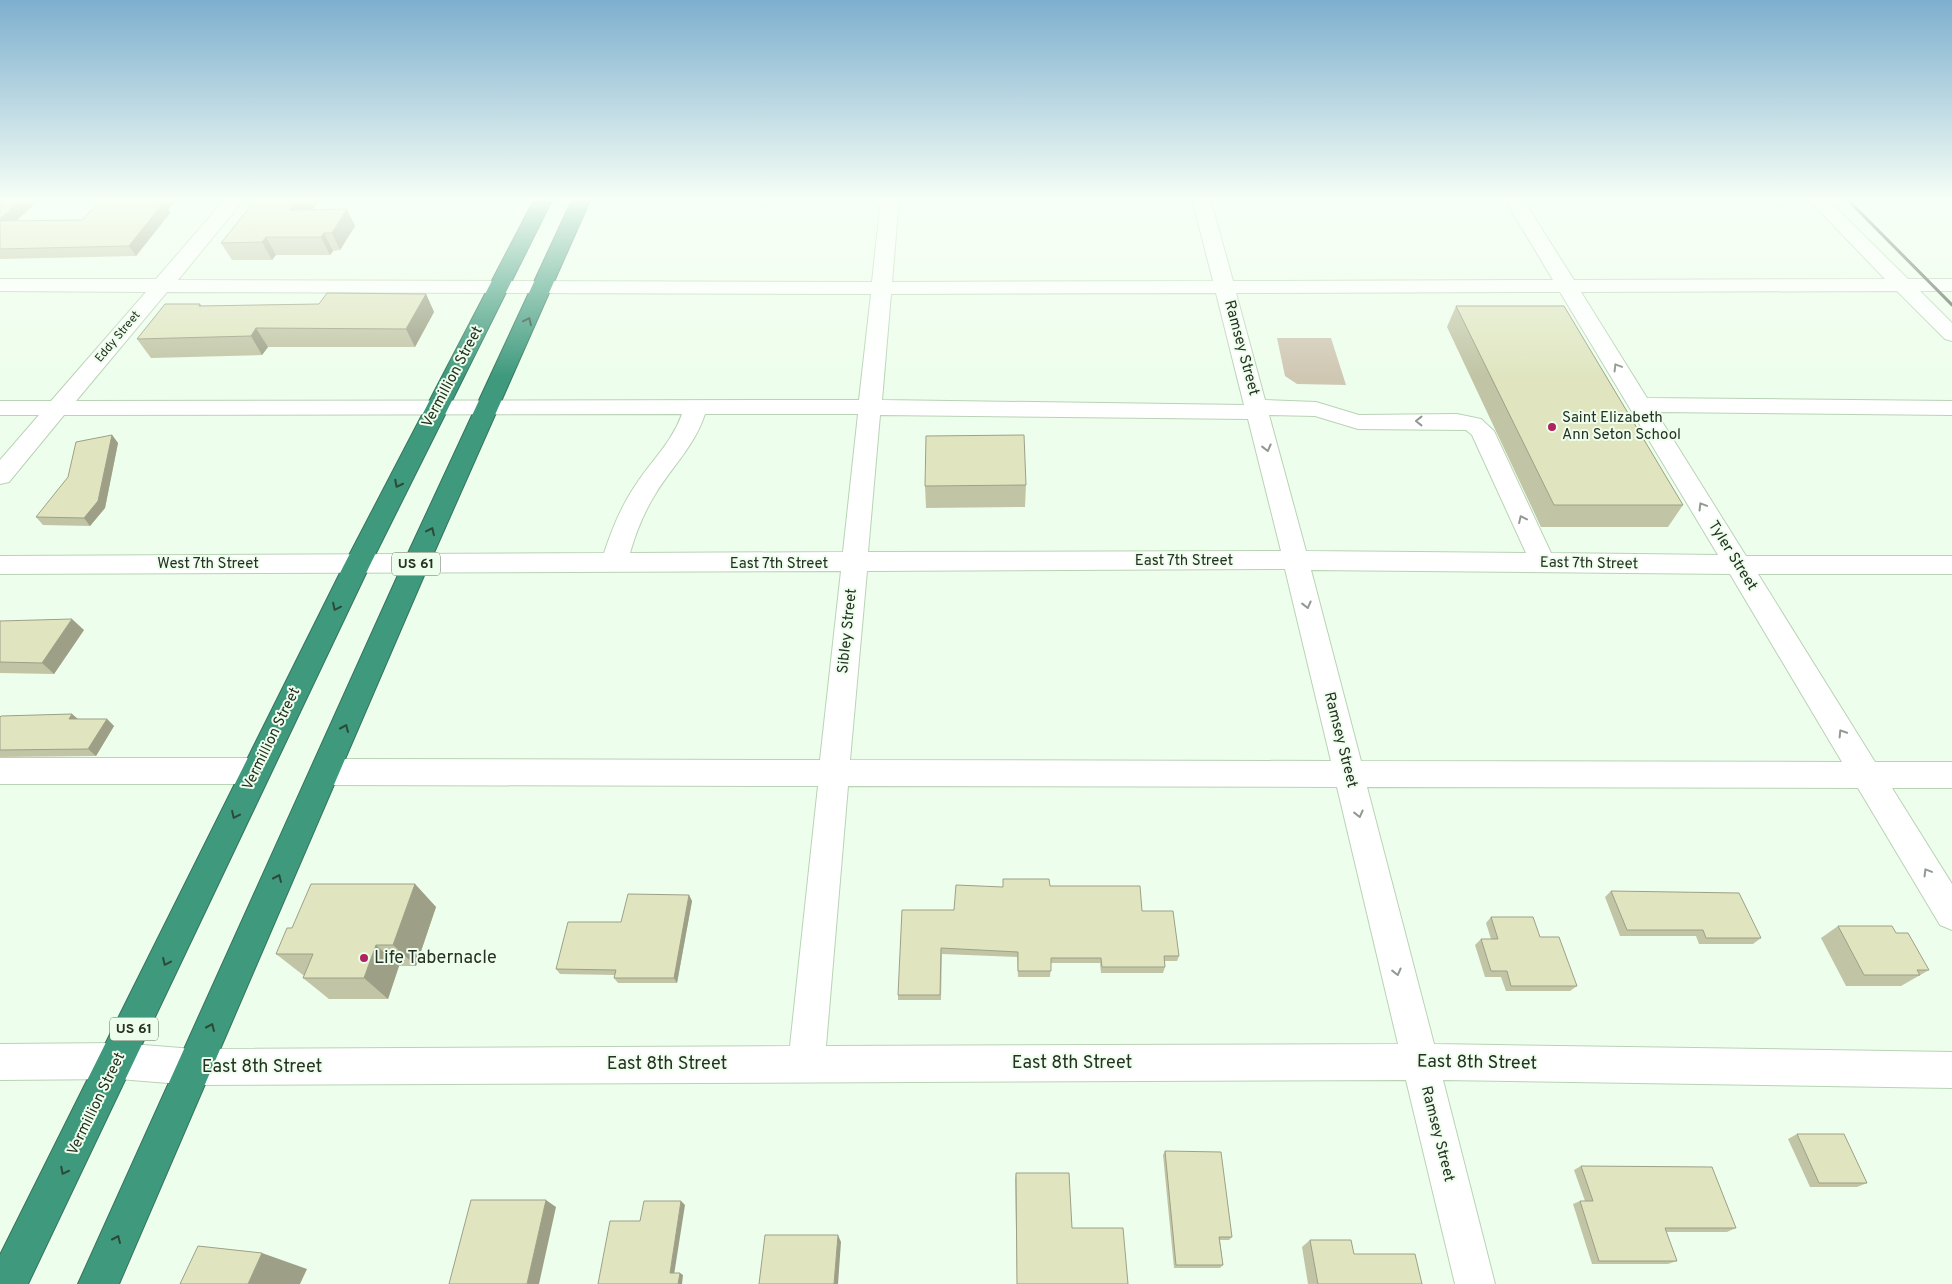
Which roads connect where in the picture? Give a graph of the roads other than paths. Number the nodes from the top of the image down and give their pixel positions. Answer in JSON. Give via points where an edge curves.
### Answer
{"nodes":[{"id":1,"x":186,"y":258,"type":"edge"},
{"id":2,"x":515,"y":258,"type":"edge"},
{"id":3,"x":556,"y":258,"type":"edge"},
{"id":4,"x":884,"y":258,"type":"edge"},
{"id":5,"x":1216,"y":258,"type":"edge"},
{"id":6,"x":1550,"y":258,"type":"edge"},
{"id":7,"x":1876,"y":258,"type":"edge"},
{"id":8,"x":164,"y":284,"type":"junction"},
{"id":9,"x":0,"y":285,"type":"edge"},
{"id":10,"x":502,"y":285,"type":"junction"},
{"id":11,"x":544,"y":285,"type":"junction"},
{"id":12,"x":1903,"y":285,"type":"junction"},
{"id":13,"x":1952,"y":285,"type":"edge"},
{"id":14,"x":1224,"y":287,"type":"junction"},
{"id":15,"x":1568,"y":287,"type":"junction"},
{"id":16,"x":881,"y":288,"type":"junction"},
{"id":17,"x":1952,"y":335,"type":"edge"},
{"id":18,"x":1640,"y":405,"type":"junction"},
{"id":19,"x":437,"y":407,"type":"junction"},
{"id":20,"x":489,"y":407,"type":"junction"},
{"id":21,"x":696,"y":407,"type":"junction"},
{"id":22,"x":0,"y":408,"type":"edge"},
{"id":23,"x":58,"y":408,"type":"junction"},
{"id":24,"x":1952,"y":408,"type":"edge"},
{"id":25,"x":869,"y":409,"type":"junction"},
{"id":26,"x":1257,"y":410,"type":"junction"},
{"id":27,"x":0,"y":476,"type":"edge"},
{"id":28,"x":1296,"y":560,"type":"junction"},
{"id":29,"x":358,"y":563,"type":"junction"},
{"id":30,"x":1543,"y":563,"type":"junction"},
{"id":31,"x":416,"y":564,"type":"junction"},
{"id":32,"x":614,"y":564,"type":"junction"},
{"id":33,"x":854,"y":564,"type":"junction"},
{"id":34,"x":0,"y":565,"type":"edge"},
{"id":35,"x":1738,"y":565,"type":"junction"},
{"id":36,"x":1952,"y":565,"type":"edge"},
{"id":37,"x":0,"y":771,"type":"edge"},
{"id":38,"x":256,"y":771,"type":"junction"},
{"id":39,"x":325,"y":772,"type":"junction"},
{"id":40,"x":1348,"y":773,"type":"junction"},
{"id":41,"x":834,"y":774,"type":"junction"},
{"id":42,"x":1868,"y":775,"type":"junction"},
{"id":43,"x":1952,"y":775,"type":"edge"},
{"id":44,"x":1952,"y":914,"type":"edge"},
{"id":45,"x":118,"y":1061,"type":"junction"},
{"id":46,"x":0,"y":1062,"type":"edge"},
{"id":47,"x":1419,"y":1062,"type":"junction"},
{"id":48,"x":806,"y":1064,"type":"junction"},
{"id":49,"x":193,"y":1067,"type":"junction"},
{"id":50,"x":1952,"y":1070,"type":"edge"},
{"id":51,"x":7,"y":1284,"type":"edge"},
{"id":52,"x":98,"y":1284,"type":"edge"},
{"id":53,"x":1475,"y":1284,"type":"edge"}],
"edges":[{"from":1,"to":8,"type":"street","name":"Eddy Street"},
{"from":2,"to":10,"type":"highway","name":"Vermillion Street","number":"US 61"},
{"from":3,"to":11,"type":"highway","number":"US 61"},
{"from":4,"to":16,"type":"street","name":"Sibley Street"},
{"from":5,"to":14,"type":"street","name":"Ramsey Street"},
{"from":6,"to":15,"type":"street","name":"Tyler Street"},
{"from":7,"to":12,"type":"street"},
{"from":8,"to":9,"type":"street"},
{"from":8,"to":10,"type":"street"},
{"from":8,"to":23,"type":"street","name":"Eddy Street"},
{"from":10,"to":11,"type":"street"},
{"from":10,"to":19,"type":"highway","name":"Vermillion Street","number":"US 61"},
{"from":11,"to":16,"type":"street"},
{"from":20,"to":11,"type":"highway","number":"US 61","one_way":true},
{"from":12,"to":13,"type":"street"},
{"from":12,"to":15,"type":"street"},
{"from":12,"to":17,"type":"street"},
{"from":14,"to":15,"type":"street"},
{"from":14,"to":16,"type":"street"},
{"from":14,"to":26,"type":"street","name":"Ramsey Street"},
{"from":18,"to":15,"type":"street","name":"Tyler Street","one_way":true},
{"from":16,"to":25,"type":"street","name":"Sibley Street"},
{"from":18,"to":24,"type":"street"},
{"from":35,"to":18,"type":"street","name":"Tyler Street","one_way":true},
{"from":19,"to":20,"type":"street"},
{"from":19,"to":23,"type":"street"},
{"from":19,"to":29,"type":"highway","name":"Vermillion Street","number":"US 61","one_way":true},
{"from":20,"to":21,"type":"street"},
{"from":31,"to":20,"type":"highway","number":"US 61","one_way":true},
{"from":21,"to":25,"type":"street"},
{"from":21,"to":32,"type":"street","via":[[675,452],[646,488],[627,523]]},
{"from":22,"to":23,"type":"street"},
{"from":23,"to":27,"type":"street","name":"Eddy Street"},
{"from":25,"to":26,"type":"street"},
{"from":25,"to":33,"type":"street","name":"Sibley Street"},
{"from":26,"to":28,"type":"street","name":"Ramsey Street","one_way":true},
{"from":30,"to":26,"type":"street","one_way":true,"via":[[1482,431],[1473,424],[1457,421],[1358,422],[1316,409]]},
{"from":28,"to":30,"type":"street","name":"East 7th Street"},
{"from":28,"to":33,"type":"street","name":"East 7th Street"},
{"from":28,"to":40,"type":"street","name":"Ramsey Street","one_way":true},
{"from":29,"to":31,"type":"street","name":"West 7th Street"},
{"from":29,"to":34,"type":"street","name":"West 7th Street"},
{"from":29,"to":38,"type":"highway","name":"Vermillion Street","number":"US 61","one_way":true},
{"from":30,"to":35,"type":"street","name":"East 7th Street"},
{"from":31,"to":32,"type":"street","name":"East 7th Street"},
{"from":39,"to":31,"type":"highway","number":"US 61","one_way":true},
{"from":32,"to":33,"type":"street","name":"East 7th Street"},
{"from":33,"to":41,"type":"street","name":"Sibley Street"},
{"from":35,"to":36,"type":"street","name":"East 7th Street"},
{"from":42,"to":35,"type":"street","name":"Tyler Street","one_way":true},
{"from":37,"to":38,"type":"street"},
{"from":38,"to":45,"type":"highway","name":"Vermillion Street","number":"US 61","one_way":true},
{"from":39,"to":41,"type":"street"},
{"from":49,"to":39,"type":"highway","number":"US 61","one_way":true},
{"from":40,"to":41,"type":"street"},
{"from":40,"to":42,"type":"street"},
{"from":40,"to":47,"type":"street","name":"Ramsey Street","one_way":true},
{"from":41,"to":48,"type":"street","name":"Sibley Street"},
{"from":42,"to":43,"type":"street"},
{"from":44,"to":42,"type":"street","name":"Tyler Street","one_way":true},
{"from":45,"to":46,"type":"street","name":"East 8th Street"},
{"from":45,"to":49,"type":"street","name":"East 8th Street"},
{"from":45,"to":51,"type":"highway","name":"Vermillion Street","number":"US 61","one_way":true},
{"from":47,"to":48,"type":"street","name":"East 8th Street"},
{"from":47,"to":50,"type":"street","name":"East 8th Street"},
{"from":47,"to":53,"type":"street","name":"Ramsey Street"},
{"from":48,"to":49,"type":"street","name":"East 8th Street"},
{"from":52,"to":49,"type":"highway","number":"US 61","one_way":true}]}
